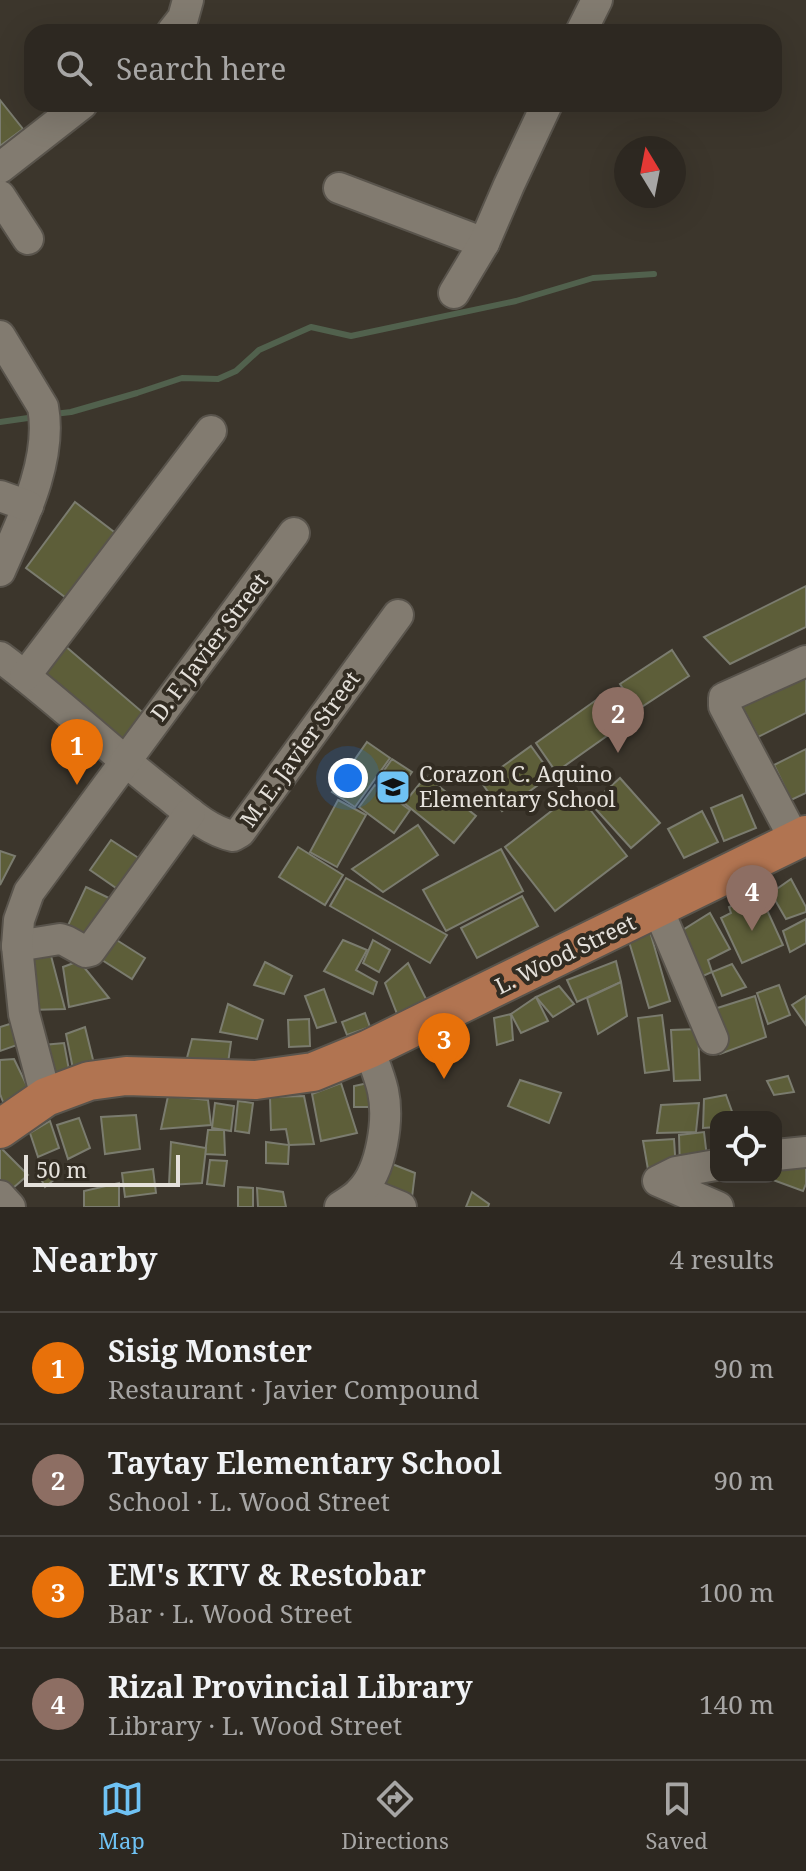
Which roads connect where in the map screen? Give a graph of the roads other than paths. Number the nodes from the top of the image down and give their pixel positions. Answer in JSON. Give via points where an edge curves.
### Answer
{"nodes":[{"id":1,"x":188,"y":0,"type":"edge"},
{"id":2,"x":597,"y":0,"type":"edge"},
{"id":3,"x":178,"y":24,"type":"edge"},
{"id":4,"x":585,"y":24,"type":"edge"},
{"id":5,"x":72,"y":112,"type":"edge"},
{"id":6,"x":543,"y":112,"type":"edge"},
{"id":7,"x":0,"y":168,"type":"edge"},
{"id":8,"x":339,"y":188,"type":"dead end"},
{"id":9,"x":0,"y":196,"type":"edge"},
{"id":10,"x":28,"y":239,"type":"dead end"},
{"id":11,"x":484,"y":243,"type":"junction"},
{"id":12,"x":454,"y":293,"type":"dead end"},
{"id":13,"x":0,"y":336,"type":"edge"},
{"id":14,"x":211,"y":431,"type":"dead end"},
{"id":15,"x":14,"y":501,"type":"edge"},
{"id":16,"x":294,"y":533,"type":"dead end"},
{"id":17,"x":0,"y":571,"type":"edge"},
{"id":18,"x":398,"y":615,"type":"dead end"},
{"id":19,"x":0,"y":657,"type":"edge"},
{"id":20,"x":806,"y":661,"type":"edge"},
{"id":21,"x":25,"y":676,"type":"junction"},
{"id":22,"x":124,"y":762,"type":"junction"},
{"id":23,"x":190,"y":813,"type":"junction"},
{"id":24,"x":801,"y":838,"type":"edge"},
{"id":25,"x":658,"y":909,"type":"junction"},
{"id":26,"x":17,"y":946,"type":"junction"},
{"id":27,"x":713,"y":1039,"type":"dead end"},
{"id":28,"x":369,"y":1049,"type":"junction"},
{"id":29,"x":46,"y":1097,"type":"junction"},
{"id":30,"x":0,"y":1129,"type":"edge"},
{"id":31,"x":806,"y":1152,"type":"edge"},
{"id":32,"x":782,"y":1154,"type":"edge"},
{"id":33,"x":710,"y":1166,"type":"edge"},
{"id":34,"x":651,"y":1193,"type":"dead end"},
{"id":35,"x":0,"y":1196,"type":"edge"},
{"id":36,"x":351,"y":1199,"type":"edge"},
{"id":37,"x":10,"y":1207,"type":"edge"},
{"id":38,"x":401,"y":1207,"type":"edge"},
{"id":39,"x":678,"y":1207,"type":"edge"},
{"id":40,"x":718,"y":1207,"type":"edge"}],
"edges":[{"from":1,"to":3,"type":"street"},
{"from":2,"to":4,"type":"street"},
{"from":5,"to":7,"type":"street"},
{"from":6,"to":11,"type":"street"},
{"from":8,"to":11,"type":"street"},
{"from":9,"to":10,"type":"street"},
{"from":11,"to":12,"type":"street"},
{"from":13,"to":15,"type":"street","via":[[45,414],[40,465]]},
{"from":14,"to":21,"type":"street"},
{"from":15,"to":17,"type":"street"},
{"from":16,"to":22,"type":"street","name":"D. F. Javier Street"},
{"from":18,"to":23,"type":"street","name":"M. E. Javier Street","via":[[240,832],[223,834]]},
{"from":19,"to":21,"type":"street","name":"M. E. Javier Street"},
{"from":20,"to":24,"type":"street","via":[[724,698]]},
{"from":21,"to":22,"type":"street","name":"M. E. Javier Street"},
{"from":22,"to":23,"type":"street","name":"M. E. Javier Street"},
{"from":22,"to":26,"type":"street","name":"D. F. Javier Street","via":[[29,892]]},
{"from":23,"to":26,"type":"street","via":[[90,951],[60,939]]},
{"from":24,"to":25,"type":"main road","name":"L. Wood Street"},
{"from":25,"to":27,"type":"street"},
{"from":25,"to":28,"type":"main road","name":"L. Wood Street"},
{"from":26,"to":29,"type":"street","name":"D. F. Javier Street","via":[[24,1014]]},
{"from":28,"to":29,"type":"main road","name":"L. Wood Street","via":[[313,1072],[256,1080],[126,1076],[89,1081]]},
{"from":28,"to":36,"type":"street","via":[[386,1116],[376,1164]]},
{"from":29,"to":30,"type":"main road","name":"L. Wood Street"},
{"from":31,"to":32,"type":"street"},
{"from":33,"to":40,"type":"street","via":[[658,1181]]},
{"from":34,"to":39,"type":"street"},
{"from":35,"to":37,"type":"street"},
{"from":36,"to":38,"type":"street"}]}
